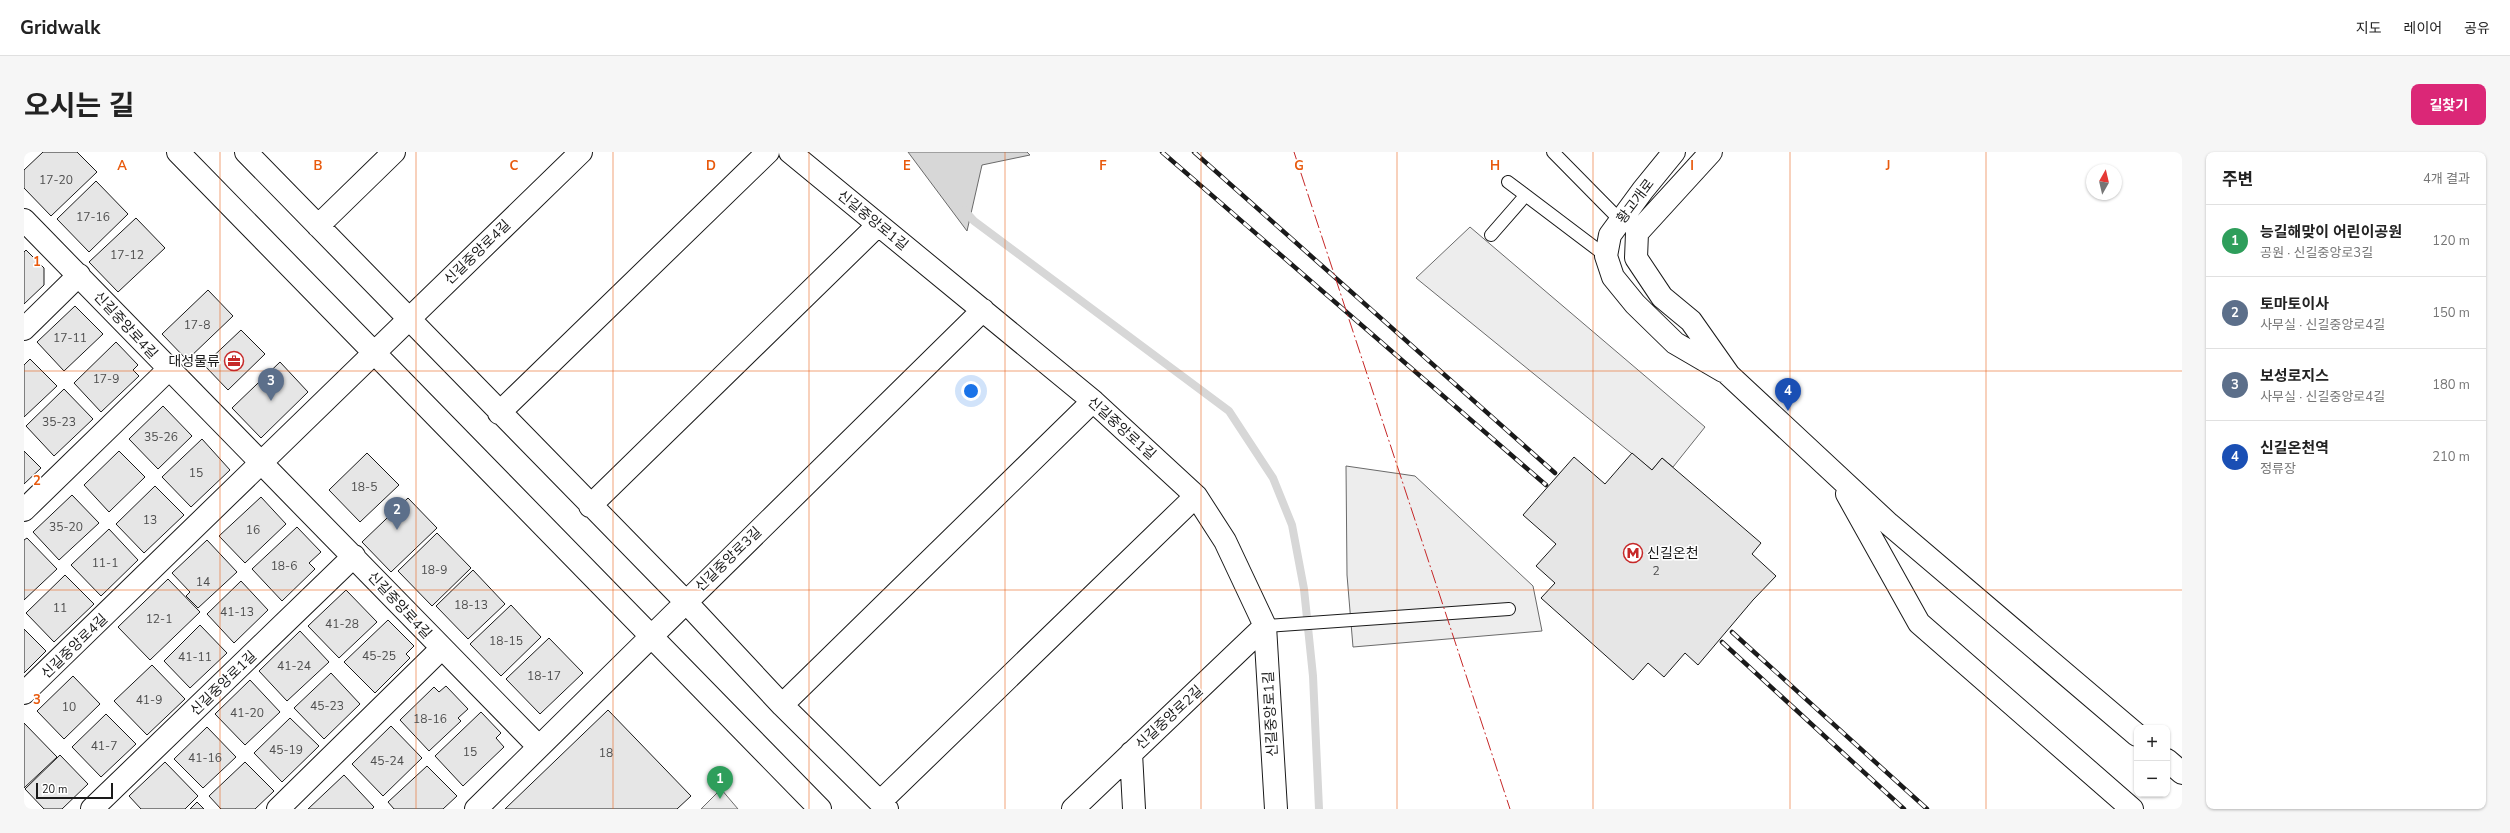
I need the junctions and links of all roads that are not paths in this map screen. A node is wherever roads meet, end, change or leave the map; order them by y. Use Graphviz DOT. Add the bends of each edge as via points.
graph roads {
  1 [pos="178,152"];
  2 [pos="246,152"];
  3 [pos="394,152"];
  4 [pos="581,152"];
  5 [pos="768,152"];
  6 [pos="790,152"];
  7 [pos="1553,152"];
  8 [pos="1674,152"];
  9 [pos="1711,152"];
  10 [pos="1508,182"];
  11 [pos="1526,196"];
  12 [pos="24,220"];
  13 [pos="1620,220"];
  14 [pos="878,225"];
  15 [pos="318,226"];
  16 [pos="1492,235"];
  17 [pos="1606,256"];
  18 [pos="79,275"];
  19 [pos="983,310"];
  20 [pos="409,318"];
  21 [pos="24,329"];
  22 [pos="375,353"];
  23 [pos="168,370"];
  24 [pos="1729,375"];
  25 [pos="1093,401"];
  26 [pos="499,413"];
  27 [pos="261,464"];
  28 [pos="1837,476"];
  29 [pos="1196,496"];
  30 [pos="590,506"];
  31 [pos="24,510"];
  32 [pos="354,556"];
  33 [pos="685,601"];
  34 [pos="1509,609"];
  35 [pos="1265,626"];
  36 [pos="650,635"];
  37 [pos="441,649"];
  38 [pos="24,694"];
  39 [pos="782,705"];
  40 [pos="2134,732"];
  41 [pos="538,746"];
  42 [pos="1131,753"];
  43 [pos="2168,761"];
  44 [pos="2182,773"];
  45 [pos="884,805"];
  46 [pos="92,809"];
  47 [pos="278,809"];
  48 [pos="476,809"];
  49 [pos="820,809"];
  50 [pos="1073,809"];
  51 [pos="1134,809"];
  52 [pos="1276,809"];
  53 [pos="2132,809"];
  1 -- 22 [label="street"];
  2 -- 15 [label="street"];
  3 -- 15 [label="street"];
  4 -- 20 [label="street, 신길중앙로4길"];
  5 -- 26 [label="street"];
  6 -- 14 [label="street, 신길중앙로1길"];
  7 -- 13 [label="lane"];
  8 -- 13 [label="street, 황고개로"];
  9 -- 24 [label="street, 황고개로" via="1637,233 1636,258 1662,297 1691,321"];
  10 -- 11 [label="lane"];
  11 -- 16 [label="lane"];
  11 -- 17 [label="lane"];
  12 -- 18 [label="street, 신길중앙로4길"];
  13 -- 17 [label="street, 황고개로" via="1610,235"];
  14 -- 19 [label="street, 신길중앙로1길"];
  14 -- 30 [label="street"];
  15 -- 20 [label="street"];
  17 -- 24 [label="street" via="1613,277 1635,304 1675,343"];
  18 -- 21 [label="street"];
  18 -- 23 [label="street, 신길중앙로4길"];
  19 -- 25 [label="street, 신길중앙로1길"];
  19 -- 33 [label="street, 신길중앙로3길"];
  20 -- 22 [label="street, 신길중앙로4길"];
  20 -- 26 [label="street"];
  22 -- 27 [label="street, 신길중앙로4길"];
  22 -- 36 [label="street"];
  23 -- 27 [label="street, 신길중앙로4길"];
  23 -- 31 [label="street"];
  24 -- 28 [label="street"];
  25 -- 29 [label="street, 신길중앙로1길"];
  25 -- 39 [label="street"];
  26 -- 30 [label="street"];
  27 -- 32 [label="street, 신길중앙로4길"];
  27 -- 38 [label="street, 신길중앙로4길"];
  28 -- 40 [label="street" via="1889,524"];
  28 -- 53 [label="street" via="1919,623"];
  29 -- 35 [label="street, 신길중앙로1길" via="1225,541"];
  29 -- 45 [label="street"];
  30 -- 33 [label="street"];
  32 -- 37 [label="street, 신길중앙로4길"];
  32 -- 46 [label="street, 신길중앙로1길"];
  33 -- 36 [label="street, 신길중앙로3길"];
  33 -- 39 [label="street"];
  34 -- 35 [label="lane"];
  35 -- 42 [label="street, 신길중앙로2길"];
  35 -- 52 [label="street, 신길중앙로1길"];
  36 -- 41 [label="street, 신길중앙로3길"];
  36 -- 49 [label="street"];
  37 -- 41 [label="street, 신길중앙로4길"];
  37 -- 47 [label="street"];
  39 -- 45 [label="street"];
  41 -- 48 [label="street, 신길중앙로3길"];
  42 -- 50 [label="street, 신길중앙로2길"];
  42 -- 51 [label="street"];
  43 -- 44 [label="street"];
}
